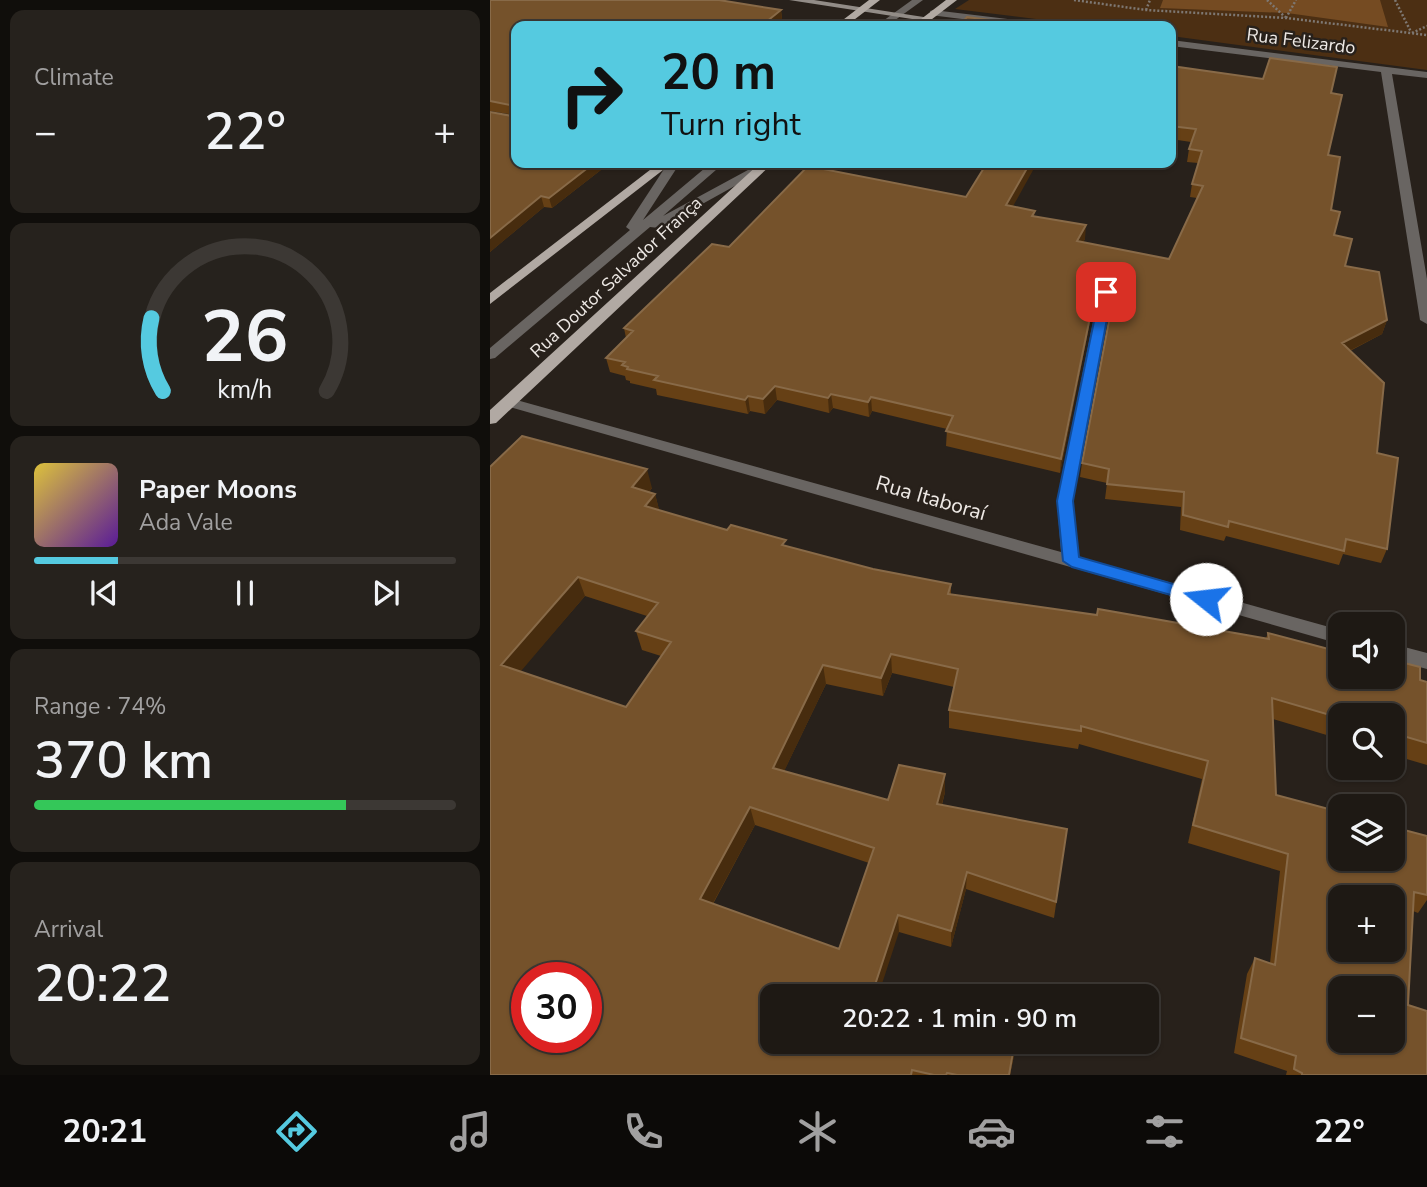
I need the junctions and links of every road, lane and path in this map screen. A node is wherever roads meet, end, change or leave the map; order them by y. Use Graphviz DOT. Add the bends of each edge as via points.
graph roads {
  1 [pos="793,0"];
  2 [pos="875,0"];
  3 [pos="918,0"];
  4 [pos="952,0"];
  5 [pos="1073,0"];
  6 [pos="1150,0"];
  7 [pos="1267,0"];
  8 [pos="1296,0"];
  9 [pos="1395,0"];
  10 [pos="1093,1"];
  11 [pos="861,9"];
  12 [pos="1146,10"];
  13 [pos="896,14"];
  14 [pos="929,15"];
  15 [pos="1286,18"];
  16 [pos="845,21"];
  17 [pos="887,21"];
  18 [pos="922,21"];
  19 [pos="990,21"];
  20 [pos="1427,26"];
  21 [pos="1411,33"];
  22 [pos="1427,35"];
  23 [pos="1176,44"];
  24 [pos="1386,70"];
  25 [pos="1427,75"];
  26 [pos="660,168"];
  27 [pos="671,168"];
  28 [pos="712,168"];
  29 [pos="760,168"];
  30 [pos="762,168"];
  31 [pos="621,244"];
  32 [pos="1106,292"];
  33 [pos="490,300"];
  34 [pos="1427,320"];
  35 [pos="490,355"];
  36 [pos="509,402"];
  37 [pos="490,419"];
  38 [pos="1072,561"];
  39 [pos="1328,634"];
  40 [pos="1405,655"];
  41 [pos="1427,661"];
  1 -- 11 [label="main road"];
  2 -- 11 [label="main road"];
  3 -- 13 [label="street"];
  4 -- 14 [label="main road"];
  5 -- 10 [label="path"];
  6 -- 12 [label="path"];
  7 -- 15 [label="path"];
  8 -- 15 [label="path"];
  9 -- 21 [label="path"];
  10 -- 12 [label="path"];
  11 -- 13 [label="main road"];
  11 -- 16 [label="main road"];
  12 -- 15 [label="path"];
  13 -- 14 [label="main road"];
  13 -- 17 [label="street"];
  14 -- 18 [label="main road"];
  14 -- 19 [label="street"];
  15 -- 21 [label="path"];
  20 -- 21 [label="path"];
  21 -- 22 [label="path"];
  23 -- 24 [label="street, Rua Felizardo"];
  24 -- 25 [label="street, Rua Felizardo"];
  24 -- 34 [label="street"];
  26 -- 33 [label="main road"];
  27 -- 31 [label="street"];
  28 -- 31 [label="street"];
  29 -- 31 [label="street"];
  30 -- 36 [label="main road, Rua Doutor Salvador França"];
  31 -- 35 [label="street"];
  32 -- 38 [label="street" via="1065,501"];
  36 -- 37 [label="main road, Rua Doutor Salvador França"];
  36 -- 38 [label="street, Rua Itaboraí"];
  38 -- 39 [label="street, Rua Itaboraí"];
  40 -- 41 [label="street"];
}
